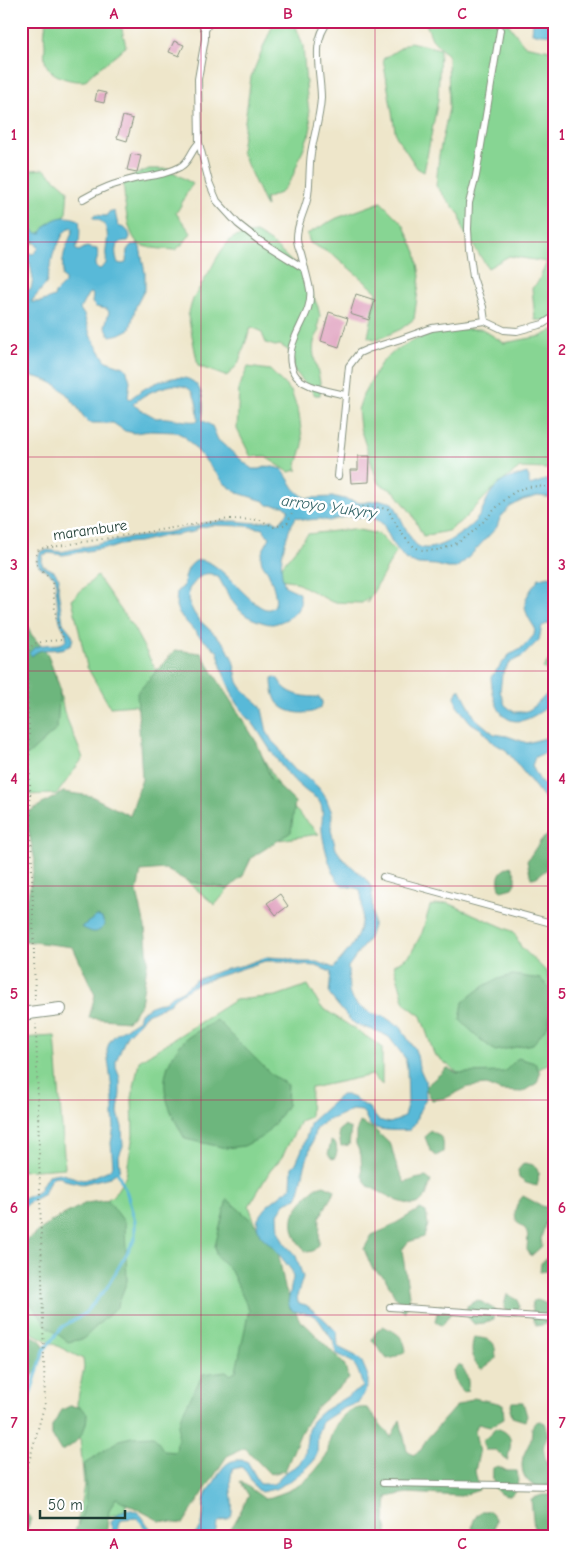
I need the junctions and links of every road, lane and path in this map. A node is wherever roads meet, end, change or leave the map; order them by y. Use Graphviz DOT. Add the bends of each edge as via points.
graph roads {
  1 [pos="200,21"];
  2 [pos="210,21"];
  3 [pos="329,21"];
  4 [pos="205,30"];
  5 [pos="500,30"];
  6 [pos="199,143"];
  7 [pos="83,199"];
  8 [pos="305,269"];
  9 [pos="555,316"];
  10 [pos="485,320"];
  11 [pos="345,395"];
  12 [pos="338,476"];
  13 [pos="555,489"];
  14 [pos="383,877"];
  15 [pos="555,924"];
  16 [pos="36,1004"];
  17 [pos="60,1009"];
  18 [pos="21,1014"];
  19 [pos="36,1024"];
  20 [pos="390,1307"];
  21 [pos="555,1318"];
  22 [pos="383,1483"];
  23 [pos="555,1486"];
  24 [pos="21,1491"];
  1 -- 4 [label="lane"];
  2 -- 4 [label="lane"];
  3 -- 8 [label="lane" via="318,43 321,98 311,154 308,196 296,239"];
  4 -- 6 [label="lane" via="198,79"];
  5 -- 10 [label="lane" via="469,203 469,248"];
  6 -- 7 [label="lane" via="180,167 102,188"];
  6 -- 8 [label="lane" via="209,182 226,212 257,239"];
  8 -- 11 [label="lane" via="309,304 291,346 294,373 308,385"];
  9 -- 10 [label="lane" via="543,324 517,331 504,330"];
  10 -- 11 [label="lane" via="432,328 368,349 349,366"];
  11 -- 12 [label="lane"];
  13 -- 16 [label="path, marambure" via="542,486 520,489 506,498 459,543 425,551 411,545 388,509 297,501 287,524 274,527 260,520 229,519 39,549 36,565 52,580 53,604 63,636 62,640 33,644 27,654"];
  14 -- 15 [label="lane"];
  17 -- 18 [label="street"];
  19 -- 24 [label="path" via="45,1402"];
  20 -- 21 [label="lane"];
  22 -- 23 [label="lane"];
}
